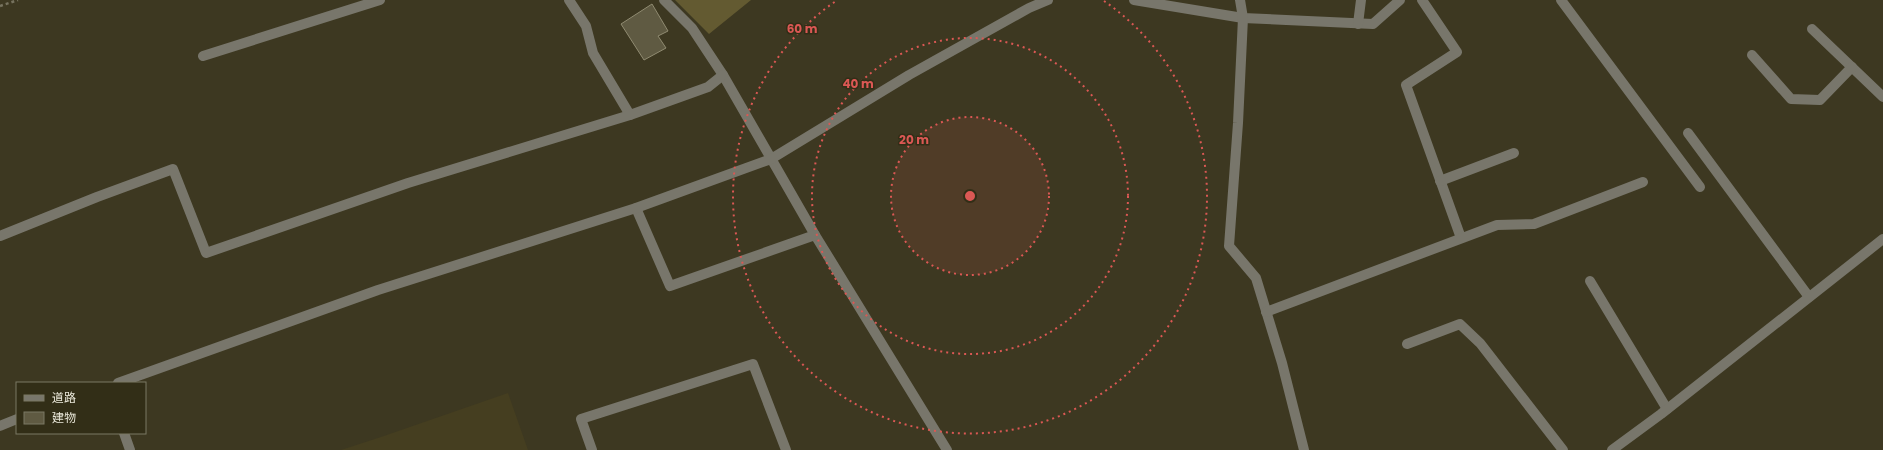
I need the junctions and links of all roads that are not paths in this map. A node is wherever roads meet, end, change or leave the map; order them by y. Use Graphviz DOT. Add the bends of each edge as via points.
graph roads {
  1 [pos="380,0"];
  2 [pos="569,0"];
  3 [pos="664,0"];
  4 [pos="1048,0"];
  5 [pos="1134,0"];
  6 [pos="1240,0"];
  7 [pos="1361,0"];
  8 [pos="1400,0"];
  9 [pos="1422,0"];
  10 [pos="1561,0"];
  11 [pos="1243,18"];
  12 [pos="1358,24"];
  13 [pos="1812,29"];
  14 [pos="1752,55"];
  15 [pos="203,56"];
  16 [pos="1852,67"];
  17 [pos="723,75"];
  18 [pos="1883,97"];
  19 [pos="630,115"];
  20 [pos="1688,133"];
  21 [pos="1514,153"];
  22 [pos="771,159"];
  23 [pos="1440,181"];
  24 [pos="1643,182"];
  25 [pos="1700,187"];
  26 [pos="636,208"];
  27 [pos="815,235"];
  28 [pos="0,236"];
  29 [pos="1461,238"];
  30 [pos="1883,239"];
  31 [pos="1590,282"];
  32 [pos="1809,297"];
  33 [pos="1266,312"];
  34 [pos="1407,344"];
  35 [pos="121,382"];
  36 [pos="1667,409"];
  37 [pos="16,420"];
  38 [pos="0,426"];
  39 [pos="124,434"];
  40 [pos="130,450"];
  41 [pos="592,450"];
  42 [pos="786,450"];
  43 [pos="947,450"];
  44 [pos="1304,450"];
  45 [pos="1563,450"];
  46 [pos="1612,450"];
  1 -- 15 [label="street"];
  2 -- 19 [label="street" via="586,26 593,54"];
  3 -- 17 [label="street" via="692,28"];
  4 -- 22 [label="street" via="909,75"];
  5 -- 11 [label="street"];
  6 -- 11 [label="street"];
  7 -- 12 [label="street"];
  8 -- 12 [label="street" via="1373,24"];
  9 -- 23 [label="street" via="1457,52 1406,85"];
  10 -- 25 [label="street"];
  11 -- 12 [label="street"];
  11 -- 33 [label="street" via="1229,246 1256,278"];
  13 -- 16 [label="street"];
  14 -- 16 [label="street" via="1791,99 1820,100"];
  16 -- 18 [label="street"];
  17 -- 19 [label="street" via="708,87"];
  17 -- 22 [label="street"];
  19 -- 28 [label="street" via="408,183 206,253 174,169"];
  20 -- 32 [label="street"];
  21 -- 23 [label="street"];
  22 -- 26 [label="street"];
  22 -- 27 [label="street"];
  23 -- 29 [label="street"];
  24 -- 29 [label="street" via="1534,224 1497,225"];
  26 -- 27 [label="street" via="670,286"];
  26 -- 35 [label="street" via="378,290"];
  27 -- 43 [label="street"];
  29 -- 33 [label="street"];
  30 -- 32 [label="street"];
  31 -- 36 [label="street"];
  32 -- 36 [label="street"];
  33 -- 44 [label="street"];
  34 -- 45 [label="street" via="1460,324 1480,343"];
  36 -- 46 [label="street"];
  37 -- 38 [label="street"];
  39 -- 40 [label="street"];
  41 -- 42 [label="street" via="581,419 753,364"];
}
